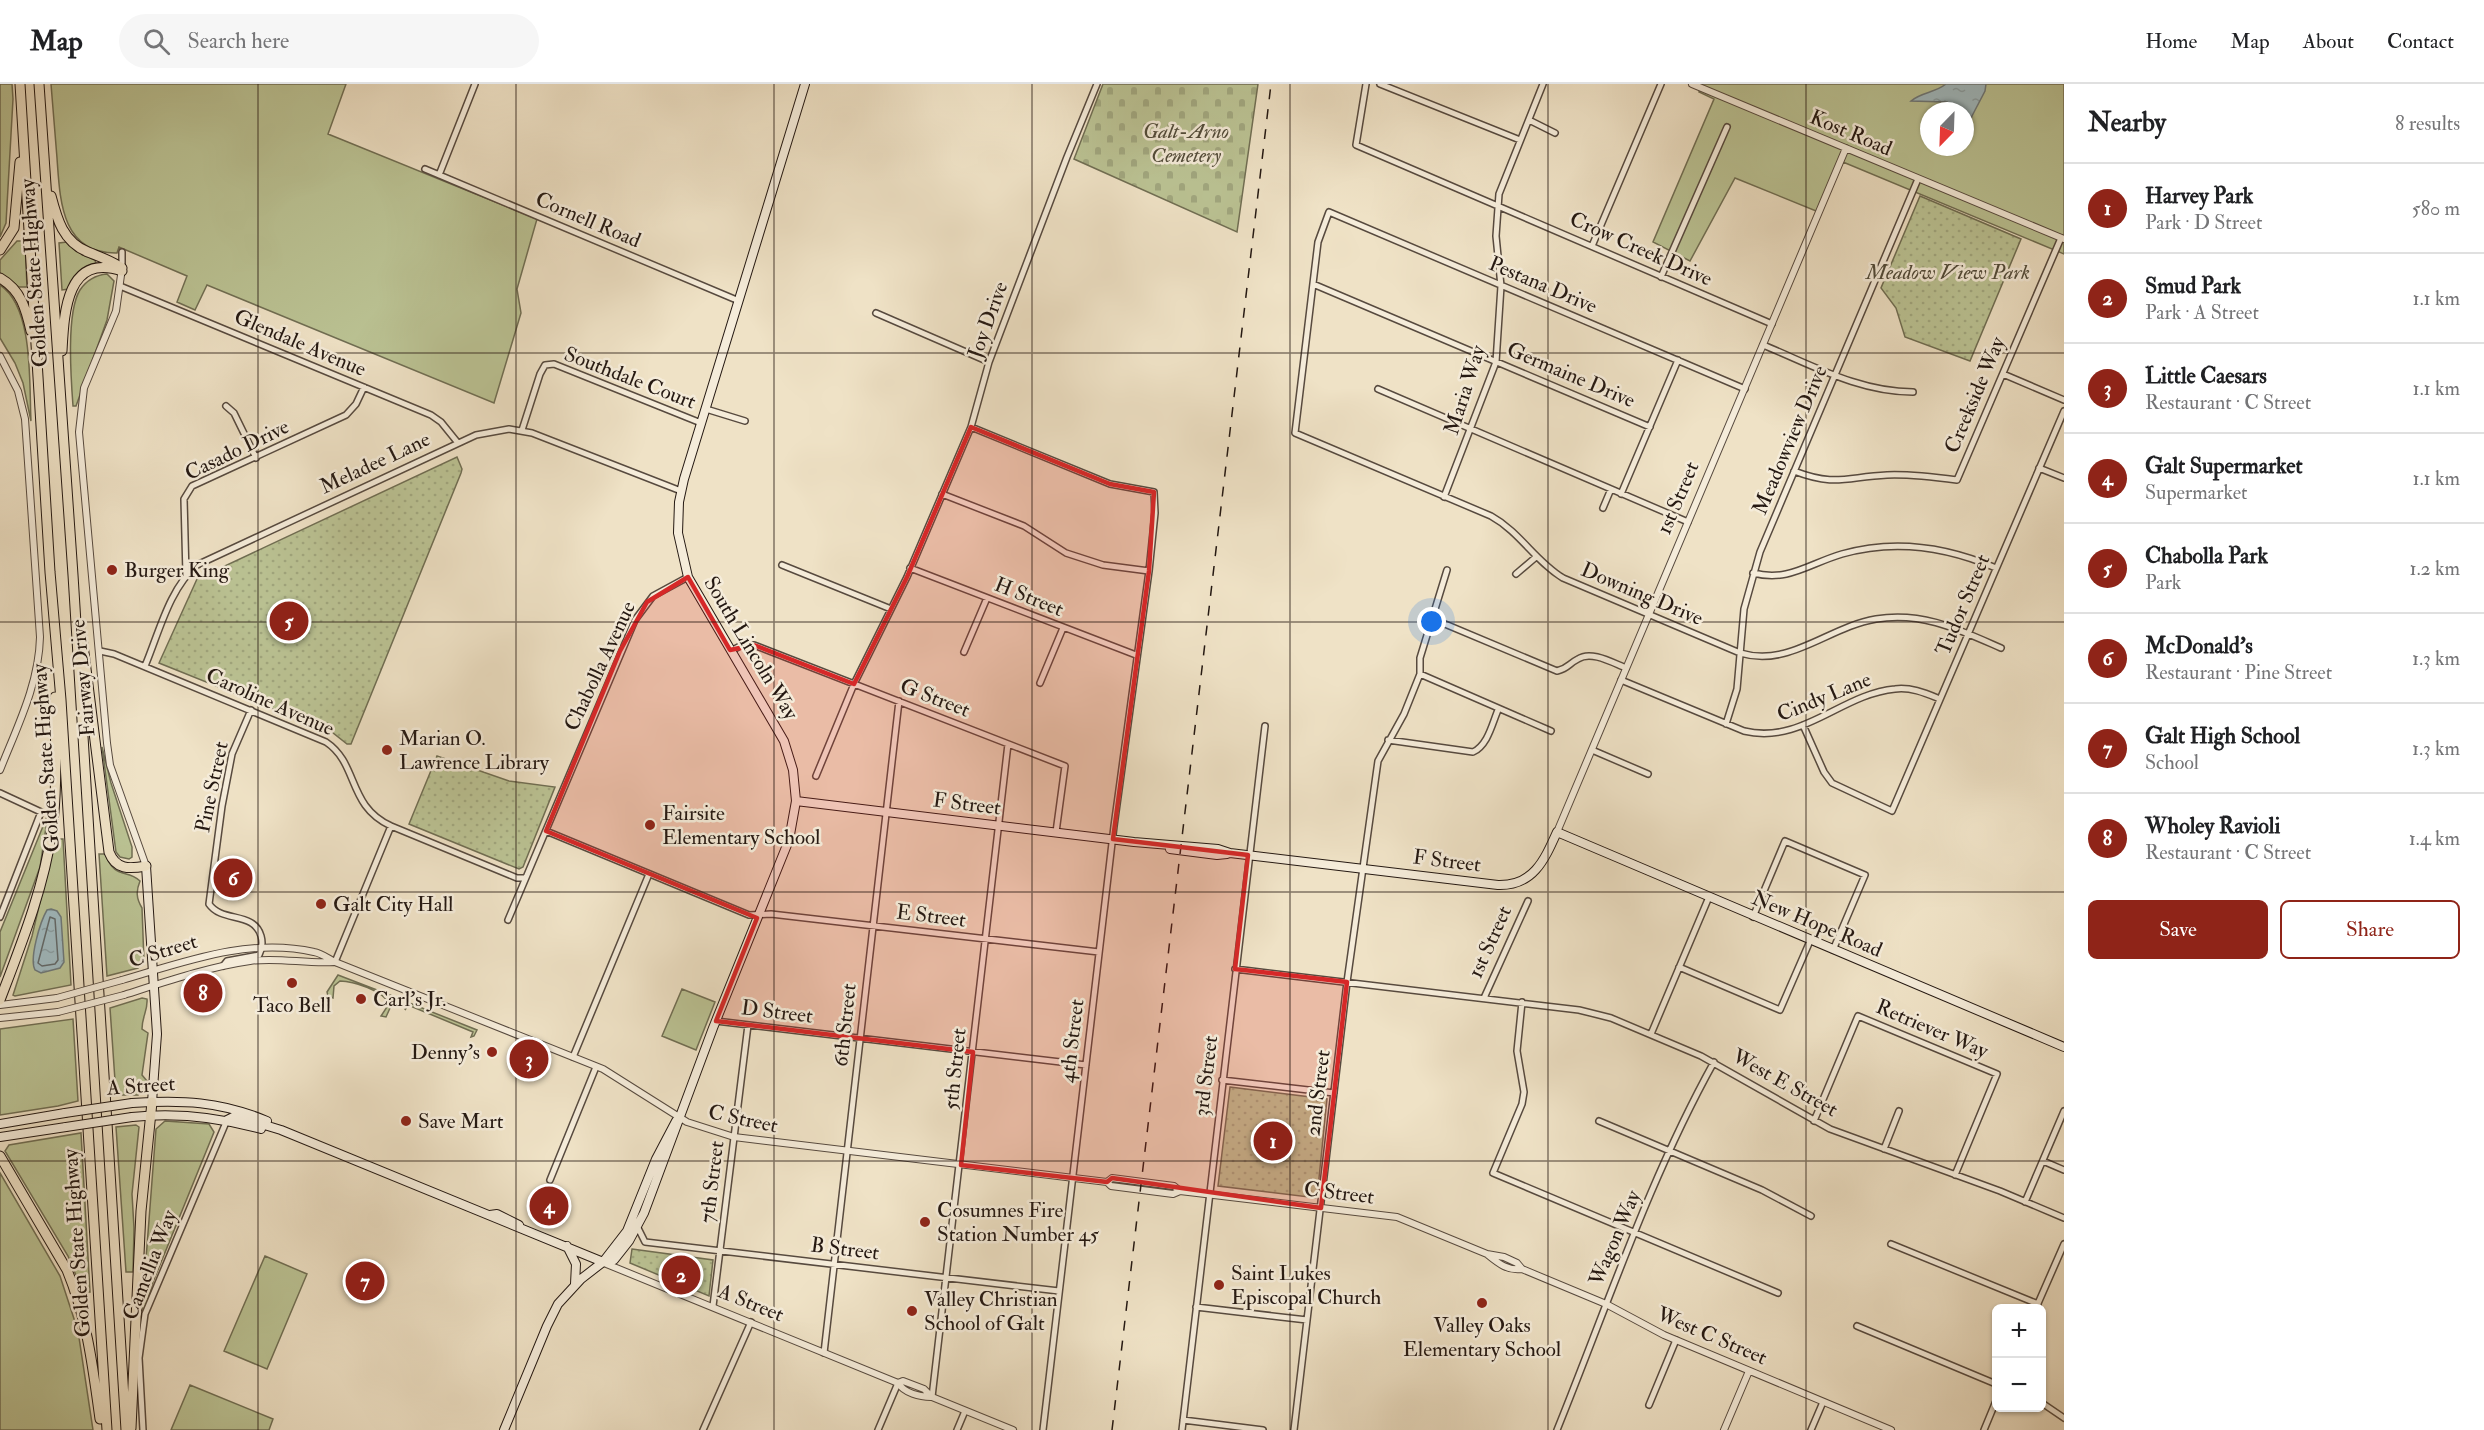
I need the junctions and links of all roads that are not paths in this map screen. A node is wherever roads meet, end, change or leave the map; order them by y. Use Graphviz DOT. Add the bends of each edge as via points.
graph roads {
  1 [pos="20,84"];
  2 [pos="39,84"];
  3 [pos="476,84"];
  4 [pos="805,84"];
  5 [pos="1097,84"];
  6 [pos="1366,84"];
  7 [pos="1380,84"];
  8 [pos="1543,84"];
  9 [pos="1661,84"];
  10 [pos="1692,84"];
  11 [pos="1528,120"];
  12 [pos="22,126"];
  13 [pos="1727,127"];
  14 [pos="1555,133"];
  15 [pos="1520,140"];
  16 [pos="1846,148"];
  17 [pos="425,169"];
  18 [pos="439,175"];
  19 [pos="46,176"];
  20 [pos="1918,178"];
  21 [pos="1497,204"];
  22 [pos="2062,239"];
  23 [pos="1592,246"];
  24 [pos="0,250"];
  25 [pos="122,252"];
  26 [pos="122,270"];
  27 [pos="1661,277"];
  28 [pos="0,278"];
  29 [pos="1313,284"];
  30 [pos="120,286"];
  31 [pos="1501,286"];
  32 [pos="739,301"];
  33 [pos="876,313"];
  34 [pos="1772,324"];
  35 [pos="1763,345"];
  36 [pos="37,352"];
  37 [pos="0,356"];
  38 [pos="1678,360"];
  39 [pos="989,362"];
  40 [pos="1496,362"];
  41 [pos="2003,374"];
  42 [pos="1835,375"];
  43 [pos="364,387"];
  44 [pos="1744,388"];
  45 [pos="1378,389"];
  46 [pos="59,390"];
  47 [pos="1913,392"];
  48 [pos="2064,400"];
  49 [pos="225,406"];
  50 [pos="706,409"];
  51 [pos="2064,411"];
  52 [pos="745,421"];
  53 [pos="701,423"];
  54 [pos="971,427"];
  55 [pos="1650,427"];
  56 [pos="1471,429"];
  57 [pos="522,430"];
  58 [pos="458,443"];
  59 [pos="256,458"];
  60 [pos="2039,468"];
  61 [pos="1794,471"];
  62 [pos="2064,478"];
  63 [pos="1611,489"];
  64 [pos="681,491"];
  65 [pos="942,494"];
  66 [pos="1621,494"];
  67 [pos="1444,497"];
  68 [pos="1603,508"];
  69 [pos="1688,522"];
  70 [pos="1536,557"];
  71 [pos="782,565"];
  72 [pos="910,568"];
  73 [pos="1996,568"];
  74 [pos="1447,570"];
  75 [pos="1149,571"];
  76 [pos="1753,573"];
  77 [pos="1516,574"];
  78 [pos="73,575"];
  79 [pos="186,575"];
  80 [pos="688,578"];
  81 [pos="987,598"];
  82 [pos="891,609"];
  83 [pos="1649,614"];
  84 [pos="1433,619"];
  85 [pos="1063,628"];
  86 [pos="1968,634"];
  87 [pos="56,647"];
  88 [pos="2001,648"];
  89 [pos="100,651"];
  90 [pos="731,651"];
  91 [pos="964,652"];
  92 [pos="1740,653"];
  93 [pos="1136,655"];
  94 [pos="145,666"];
  95 [pos="1626,668"];
  96 [pos="1420,674"];
  97 [pos="1621,680"];
  98 [pos="1040,683"];
  99 [pos="854,684"];
  100 [pos="1940,699"];
  101 [pos="899,701"];
  102 [pos="251,710"];
  103 [pos="1498,710"];
  104 [pos="1726,724"];
  105 [pos="1803,725"];
  106 [pos="1265,726"];
  107 [pos="1551,731"];
  108 [pos="1388,741"];
  109 [pos="1008,744"];
  110 [pos="1592,750"];
  111 [pos="0,770"];
  112 [pos="1648,774"];
  113 [pos="816,776"];
  114 [pos="0,793"];
  115 [pos="796,801"];
  116 [pos="886,812"];
  117 [pos="392,826"];
  118 [pos="1000,826"];
  119 [pos="546,831"];
  120 [pos="1056,832"];
  121 [pos="1557,832"];
  122 [pos="1112,839"];
  123 [pos="1248,855"];
  124 [pos="1544,862"];
  125 [pos="146,866"];
  126 [pos="1363,869"];
  127 [pos="649,874"];
  128 [pos="524,878"];
  129 [pos="1709,897"];
  130 [pos="1528,901"];
  131 [pos="759,914"];
  132 [pos="0,917"];
  133 [pos="1754,917"];
  134 [pos="508,920"];
  135 [pos="873,926"];
  136 [pos="986,939"];
  137 [pos="1810,940"];
  138 [pos="262,948"];
  139 [pos="1833,950"];
  140 [pos="1099,952"];
  141 [pos="335,962"];
  142 [pos="223,967"];
  143 [pos="1679,967"];
  144 [pos="1235,969"];
  145 [pos="153,971"];
  146 [pos="1347,982"];
  147 [pos="154,986"];
  148 [pos="1484,998"];
  149 [pos="0,1002"];
  150 [pos="1522,1002"];
  151 [pos="0,1018"];
  152 [pos="716,1021"];
  153 [pos="748,1025"];
  154 [pos="1651,1034"];
  155 [pos="860,1038"];
  156 [pos="2064,1047"];
  157 [pos="973,1052"];
  158 [pos="573,1057"];
  159 [pos="1714,1062"];
  160 [pos="1086,1065"];
  161 [pos="596,1067"];
  162 [pos="1222,1080"];
  163 [pos="1334,1093"];
  164 [pos="152,1102"];
  165 [pos="1899,1111"];
  166 [pos="2064,1111"];
  167 [pos="150,1115"];
  168 [pos="679,1117"];
  169 [pos="227,1120"];
  170 [pos="1599,1121"];
  171 [pos="1814,1121"];
  172 [pos="0,1124"];
  173 [pos="281,1130"];
  174 [pos="0,1137"];
  175 [pos="734,1137"];
  176 [pos="1884,1149"];
  177 [pos="1670,1151"];
  178 [pos="849,1152"];
  179 [pos="0,1156"];
  180 [pos="2043,1161"];
  181 [pos="961,1165"];
  182 [pos="2064,1170"];
  183 [pos="1955,1175"];
  184 [pos="1072,1178"];
  185 [pos="550,1180"];
  186 [pos="1209,1194"];
  187 [pos="2025,1202"];
  188 [pos="1321,1208"];
  189 [pos="1811,1215"];
  190 [pos="2064,1218"];
  191 [pos="637,1226"];
  192 [pos="1635,1233"];
  193 [pos="1891,1244"];
  194 [pos="2064,1244"];
  195 [pos="567,1246"];
  196 [pos="720,1251"];
  197 [pos="603,1263"];
  198 [pos="834,1264"];
  199 [pos="1522,1269"];
  200 [pos="947,1278"];
  201 [pos="574,1285"];
  202 [pos="1059,1291"];
  203 [pos="1778,1293"];
  204 [pos="1606,1304"];
  205 [pos="2032,1304"];
  206 [pos="2038,1304"];
  207 [pos="713,1306"];
  208 [pos="1196,1307"];
  209 [pos="1307,1320"];
  210 [pos="751,1322"];
  211 [pos="1857,1326"];
  212 [pos="1676,1340"];
  213 [pos="824,1353"];
  214 [pos="1749,1371"];
  215 [pos="1992,1382"];
  216 [pos="898,1383"];
  217 [pos="932,1397"];
  218 [pos="1823,1402"];
  219 [pos="1649,1405"];
  220 [pos="2046,1407"];
  221 [pos="965,1411"];
  222 [pos="1992,1411"];
  223 [pos="2064,1418"];
  224 [pos="1183,1420"];
  225 [pos="102,1430"];
  226 [pos="107,1430"];
  227 [pos="126,1430"];
  228 [pos="131,1430"];
  229 [pos="143,1430"];
  230 [pos="504,1430"];
  231 [pos="703,1430"];
  232 [pos="878,1430"];
  233 [pos="957,1430"];
  234 [pos="1013,1430"];
  235 [pos="1043,1430"];
  236 [pos="1182,1430"];
  237 [pos="1263,1430"];
  238 [pos="1294,1430"];
  239 [pos="1557,1430"];
  240 [pos="1725,1430"];
  241 [pos="1811,1430"];
  242 [pos="1891,1430"];
  243 [pos="1984,1430"];
  1 -- 12 [label="highway, Golden State Highway"];
  2 -- 19 [label="highway, Golden State Highway"];
  3 -- 18 [label="street"];
  4 -- 32 [label="main road, South Lincoln Way"];
  5 -- 39 [label="street, Joy Drive"];
  6 -- 21 [label="street, Crow Creek Drive" via="1356,145"];
  7 -- 15 [label="street"];
  8 -- 11 [label="street, Maria Way"];
  9 -- 23 [label="street"];
  10 -- 16 [label="street, Kost Road"];
  11 -- 14 [label="street"];
  11 -- 15 [label="street, Maria Way"];
  12 -- 24 [label="highway" via="16,218 10,237"];
  12 -- 36 [label="highway, Golden State Highway"];
  13 -- 27 [label="street"];
  15 -- 21 [label="street, Maria Way"];
  16 -- 20 [label="street, Kost Road"];
  16 -- 34 [label="street, 1st Street"];
  17 -- 18 [label="street, Cornell Road"];
  18 -- 32 [label="street, Cornell Road"];
  19 -- 26 [label="highway" via="57,220 68,239"];
  19 -- 46 [label="highway, Golden State Highway"];
  20 -- 22 [label="street, Kost Road"];
  20 -- 42 [label="street, Meadowview Drive"];
  21 -- 23 [label="street, Crow Creek Drive"];
  21 -- 31 [label="street, Maria Way"];
  22 -- 41 [label="street, Creekside Way"];
  23 -- 27 [label="street, Crow Creek Drive"];
  25 -- 26 [label="street, Fairway Drive"];
  26 -- 30 [label="street, Fairway Drive"];
  26 -- 46 [label="highway" via="108,266 93,269 70,292"];
  27 -- 34 [label="street, Crow Creek Drive"];
  28 -- 36 [label="highway" via="23,301"];
  29 -- 31 [label="street, Pestana Drive" via="1318,242 1329,212"];
  29 -- 40 [label="street, Germaine Drive"];
  29 -- 67 [label="street, Downing Drive" via="1295,433"];
  30 -- 43 [label="street, Glendale Avenue"];
  30 -- 89 [label="street, Fairway Drive" via="112,322 84,388 79,417"];
  31 -- 38 [label="street, Pestana Drive"];
  31 -- 40 [label="street, Maria Way"];
  32 -- 50 [label="main road, South Lincoln Way"];
  33 -- 39 [label="street"];
  34 -- 35 [label="street, 1st Street"];
  35 -- 42 [label="street"];
  35 -- 44 [label="street, 1st Street"];
  36 -- 87 [label="highway, Golden State Highway"];
  37 -- 111 [label="street" via="18,391 25,419 40,650 33,687"];
  38 -- 44 [label="street, Pestana Drive"];
  38 -- 55 [label="street"];
  39 -- 54 [label="street, Joy Drive"];
  40 -- 55 [label="street, Germaine Drive"];
  40 -- 56 [label="street, Maria Way"];
  41 -- 48 [label="street"];
  41 -- 61 [label="street, Creekside Way" via="1957,480 1902,475 1824,481"];
  42 -- 47 [label="street" via="1872,388"];
  42 -- 61 [label="street, Meadowview Drive"];
  43 -- 58 [label="street, Glendale Avenue" via="435,417"];
  43 -- 59 [label="street, Casado Drive" via="346,415"];
  44 -- 69 [label="street, 1st Street"];
  45 -- 56 [label="street"];
  46 -- 78 [label="highway, Golden State Highway"];
  49 -- 59 [label="street" via="234,413"];
  50 -- 52 [label="street"];
  50 -- 53 [label="main road, South Lincoln Way"];
  51 -- 60 [label="street, Tudor Street"];
  53 -- 57 [label="street, Southdale Court" via="554,364 545,365 540,374"];
  53 -- 64 [label="main road, South Lincoln Way"];
  54 -- 65 [label="street, Joy Drive"];
  54 -- 75 [label="street, 4th Street" via="1110,484 1154,492"];
  55 -- 66 [label="street"];
  56 -- 63 [label="street"];
  56 -- 67 [label="street, Maria Way"];
  57 -- 58 [label="street, Meladee Lane" via="487,432"];
  57 -- 64 [label="street, Meladee Lane"];
  58 -- 79 [label="street, Meladee Lane" via="205,560"];
  59 -- 79 [label="street, Casado Drive" via="187,490"];
  60 -- 62 [label="street"];
  60 -- 73 [label="street, Tudor Street"];
  61 -- 76 [label="street, Meadowview Drive"];
  63 -- 66 [label="street"];
  63 -- 68 [label="street"];
  64 -- 80 [label="main road, South Lincoln Way" via="678,533"];
  65 -- 72 [label="street, Joy Drive"];
  65 -- 75 [label="street" via="1024,526 1066,553 1103,565"];
  66 -- 69 [label="street"];
  67 -- 70 [label="street, Downing Drive" via="1501,522"];
  69 -- 83 [label="street, 1st Street"];
  70 -- 77 [label="street"];
  70 -- 83 [label="street, Downing Drive" via="1563,578"];
  71 -- 82 [label="street"];
  72 -- 81 [label="street, H Street"];
  72 -- 82 [label="street, Joy Drive"];
  73 -- 76 [label="street" via="1946,551 1894,546 1842,554 1784,576"];
  73 -- 86 [label="street, Tudor Street"];
  74 -- 84 [label="street, 2nd Street"];
  75 -- 93 [label="street, 4th Street"];
  76 -- 92 [label="street, Meadowview Drive" via="1744,609"];
  78 -- 125 [label="highway" via="109,852 116,864 123,867"];
  78 -- 227 [label="highway, Golden State Highway"];
  79 -- 94 [label="street, Meladee Lane" via="174,594"];
  80 -- 90 [label="main road, South Lincoln Way"];
  80 -- 119 [label="street, Chabolla Avenue" via="653,596 635,620"];
  81 -- 85 [label="street, H Street"];
  81 -- 91 [label="street"];
  82 -- 99 [label="street, Joy Drive"];
  83 -- 92 [label="street, Downing Drive"];
  83 -- 95 [label="street, 1st Street"];
  84 -- 95 [label="street" via="1557,671 1591,656"];
  84 -- 96 [label="street, 2nd Street" via="1420,658"];
  85 -- 93 [label="street, H Street"];
  85 -- 98 [label="street"];
  86 -- 88 [label="street, Downing Drive"];
  86 -- 92 [label="street, Downing Drive" via="1935,621 1891,617 1848,627 1780,656"];
  86 -- 100 [label="street, Tudor Street"];
  87 -- 149 [label="highway" via="52,828 39,888"];
  87 -- 226 [label="highway, Golden State Highway"];
  89 -- 94 [label="street, Caroline Avenue"];
  89 -- 125 [label="street, Fairway Drive" via="110,765"];
  90 -- 99 [label="street, G Street" via="741,645 754,645"];
  90 -- 115 [label="main road, South Lincoln Way" via="784,741 794,770"];
  92 -- 104 [label="street, Meadowview Drive" via="1737,689"];
  93 -- 122 [label="street, 4th Street"];
  94 -- 102 [label="street, Caroline Avenue"];
  95 -- 97 [label="street, 1st Street"];
  96 -- 103 [label="street"];
  96 -- 108 [label="street, 2nd Street"];
  97 -- 104 [label="street, Cindy Lane"];
  97 -- 110 [label="street, 1st Street"];
  99 -- 101 [label="street, G Street"];
  99 -- 113 [label="street, Joy Drive"];
  100 -- 105 [label="street, Cindy Lane" via="1914,690 1883,691"];
  100 -- 105 [label="street, Tudor Street" via="1892,811 1832,783"];
  101 -- 109 [label="street, G Street"];
  101 -- 116 [label="street, 6th Street"];
  102 -- 117 [label="street, Caroline Avenue" via="332,746 342,758 367,810"];
  102 -- 138 [label="street, Pine Street" via="232,754 209,904 216,911 253,924 260,934"];
  103 -- 107 [label="street"];
  103 -- 108 [label="street" via="1484,743 1473,752"];
  104 -- 105 [label="street, Cindy Lane" via="1765,735"];
  106 -- 123 [label="street, 3rd Street"];
  108 -- 126 [label="street, 2nd Street" via="1378,761"];
  109 -- 118 [label="street, 5th Street"];
  109 -- 120 [label="street, G Street" via="1065,766"];
  110 -- 112 [label="street"];
  110 -- 121 [label="street, 1st Street"];
  114 -- 132 [label="street" via="41,812"];
  115 -- 116 [label="main road, F Street"];
  115 -- 131 [label="main road, South Lincoln Way" via="789,840"];
  116 -- 118 [label="main road, F Street"];
  116 -- 135 [label="street, 6th Street"];
  117 -- 128 [label="street, Caroline Avenue"];
  117 -- 141 [label="street"];
  118 -- 120 [label="main road, F Street"];
  118 -- 136 [label="street, 5th Street"];
  119 -- 127 [label="street"];
  119 -- 128 [label="street, Chabolla Avenue"];
  120 -- 122 [label="main road, F Street"];
  121 -- 124 [label="main road, 1st Street"];
  121 -- 129 [label="main road, New Hope Road"];
  122 -- 123 [label="main road, F Street" via="1216,855"];
  122 -- 140 [label="street, 4th Street"];
  123 -- 126 [label="main road, F Street"];
  123 -- 144 [label="street, 3rd Street"];
  124 -- 126 [label="main road, F Street" via="1525,880 1506,885"];
  125 -- 145 [label="main road, Fairway Drive"];
  126 -- 146 [label="street, 2nd Street"];
  127 -- 131 [label="street" via="749,915"];
  127 -- 158 [label="street"];
  128 -- 134 [label="street, Chabolla Avenue"];
  129 -- 133 [label="main road, New Hope Road"];
  129 -- 143 [label="street"];
  130 -- 148 [label="street, 1st Street"];
  131 -- 135 [label="street, E Street"];
  131 -- 152 [label="main road, South Lincoln Way"];
  133 -- 137 [label="main road, New Hope Road"];
  133 -- 139 [label="street" via="1785,841 1865,875"];
  135 -- 136 [label="street, E Street"];
  135 -- 155 [label="street, 6th Street"];
  136 -- 140 [label="street, E Street"];
  136 -- 157 [label="street, 5th Street"];
  137 -- 139 [label="main road, New Hope Road"];
  137 -- 143 [label="street" via="1780,1010"];
  138 -- 141 [label="street, C Street" via="316,952"];
  138 -- 142 [label="street" via="259,955 227,962"];
  138 -- 145 [label="street, C Street" via="213,953"];
  139 -- 156 [label="main road, New Hope Road"];
  140 -- 160 [label="street, 4th Street"];
  141 -- 142 [label="street, C Street" via="251,961"];
  141 -- 158 [label="street, C Street"];
  142 -- 147 [label="street, C Street"];
  143 -- 154 [label="street"];
  144 -- 146 [label="street"];
  144 -- 162 [label="street, 3rd Street"];
  145 -- 147 [label="main road, Fairway Drive"];
  145 -- 149 [label="street, C Street, bridge" via="57,998"];
  146 -- 148 [label="street"];
  146 -- 163 [label="street, 2nd Street"];
  147 -- 151 [label="street, C Street, bridge" via="58,1012"];
  147 -- 164 [label="main road, Fairway Drive" via="157,1034"];
  148 -- 150 [label="street, West E Street"];
  150 -- 154 [label="street, West E Street" via="1595,1013"];
  150 -- 192 [label="street" via="1517,1051 1524,1092 1522,1104 1493,1173"];
  152 -- 153 [label="street, D Street"];
  152 -- 168 [label="main road, South Lincoln Way"];
  153 -- 155 [label="street, D Street"];
  153 -- 175 [label="street, 7th Street"];
  154 -- 159 [label="street, West E Street"];
  155 -- 157 [label="street, D Street"];
  155 -- 178 [label="street, 6th Street"];
  157 -- 160 [label="street, D Street"];
  157 -- 181 [label="street, 5th Street"];
  158 -- 161 [label="street, C Street"];
  159 -- 171 [label="street, West E Street"];
  159 -- 177 [label="street, Wagon Way"];
  160 -- 184 [label="street, 4th Street"];
  161 -- 168 [label="street, C Street"];
  161 -- 185 [label="street"];
  162 -- 163 [label="street"];
  162 -- 186 [label="street, 3rd Street"];
  163 -- 188 [label="street, 2nd Street"];
  164 -- 167 [label="highway"];
  164 -- 172 [label="main road, A Street, bridge"];
  164 -- 173 [label="main road, A Street" via="192,1101 229,1107 266,1120"];
  165 -- 176 [label="street"];
  166 -- 180 [label="street"];
  167 -- 169 [label="main road, A Street"];
  167 -- 174 [label="main road, A Street, bridge"];
  167 -- 228 [label="highway" via="141,1211"];
  168 -- 175 [label="street, C Street"];
  168 -- 191 [label="main road, South Lincoln Way"];
  168 -- 197 [label="main road, South Lincoln Way" via="656,1159 627,1231"];
  169 -- 173 [label="main road, A Street" via="262,1130"];
  169 -- 229 [label="street, Camellia Way" via="145,1314 139,1358"];
  170 -- 177 [label="street"];
  171 -- 176 [label="street, West E Street"];
  171 -- 183 [label="street, Retriever Way" via="1858,1016 1997,1074"];
  173 -- 195 [label="main road, A Street"];
  175 -- 178 [label="street, C Street"];
  175 -- 196 [label="street, 7th Street"];
  176 -- 183 [label="street, West E Street"];
  177 -- 189 [label="street"];
  177 -- 192 [label="street, Wagon Way"];
  178 -- 181 [label="street, C Street"];
  178 -- 198 [label="street, 6th Street"];
  179 -- 225 [label="highway" via="75,1289 88,1336"];
  180 -- 182 [label="street"];
  180 -- 187 [label="street"];
  181 -- 184 [label="street, C Street"];
  181 -- 200 [label="street, 5th Street"];
  183 -- 187 [label="street, West E Street"];
  184 -- 186 [label="street, C Street" via="1173,1194"];
  184 -- 202 [label="street, 4th Street"];
  186 -- 188 [label="street, C Street"];
  186 -- 208 [label="street, 3rd Street"];
  187 -- 190 [label="street, West E Street"];
  188 -- 199 [label="street, C Street" via="1408,1220 1487,1254 1501,1265"];
  188 -- 209 [label="street, 2nd Street"];
  191 -- 196 [label="street, B Street" via="645,1242"];
  191 -- 197 [label="main road, South Lincoln Way" via="614,1260"];
  192 -- 203 [label="street"];
  192 -- 204 [label="street, Wagon Way"];
  193 -- 205 [label="street"];
  194 -- 206 [label="street"];
  195 -- 197 [label="main road, A Street"];
  195 -- 201 [label="main road" via="576,1263"];
  196 -- 198 [label="street, B Street"];
  196 -- 207 [label="street, 7th Street"];
  197 -- 201 [label="main road"];
  197 -- 207 [label="street, A Street"];
  198 -- 200 [label="street, B Street"];
  198 -- 213 [label="street, 6th Street"];
  199 -- 204 [label="street, West C Street"];
  200 -- 202 [label="street, B Street"];
  200 -- 217 [label="street, 5th Street"];
  201 -- 230 [label="main road" via="550,1320"];
  202 -- 235 [label="street, 4th Street"];
  204 -- 212 [label="street, West C Street"];
  204 -- 239 [label="street, Wagon Way"];
  207 -- 210 [label="street, A Street"];
  208 -- 209 [label="street"];
  208 -- 224 [label="street, 3rd Street"];
  209 -- 238 [label="street, 2nd Street"];
  210 -- 213 [label="street, A Street"];
  210 -- 231 [label="street"];
  211 -- 215 [label="street"];
  212 -- 214 [label="street, West C Street"];
  212 -- 219 [label="street"];
  213 -- 216 [label="street, A Street"];
  214 -- 218 [label="street, West C Street"];
  214 -- 240 [label="street"];
  216 -- 217 [label="street, A Street" via="923,1397"];
  216 -- 232 [label="street"];
  217 -- 221 [label="street, A Street"];
  218 -- 241 [label="street"];
  218 -- 242 [label="street, West C Street"];
  220 -- 223 [label="street"];
  221 -- 233 [label="street"];
  221 -- 234 [label="street, A Street"];
  222 -- 243 [label="street"];
  224 -- 236 [label="street, 3rd Street"];
  224 -- 237 [label="street"];
}
